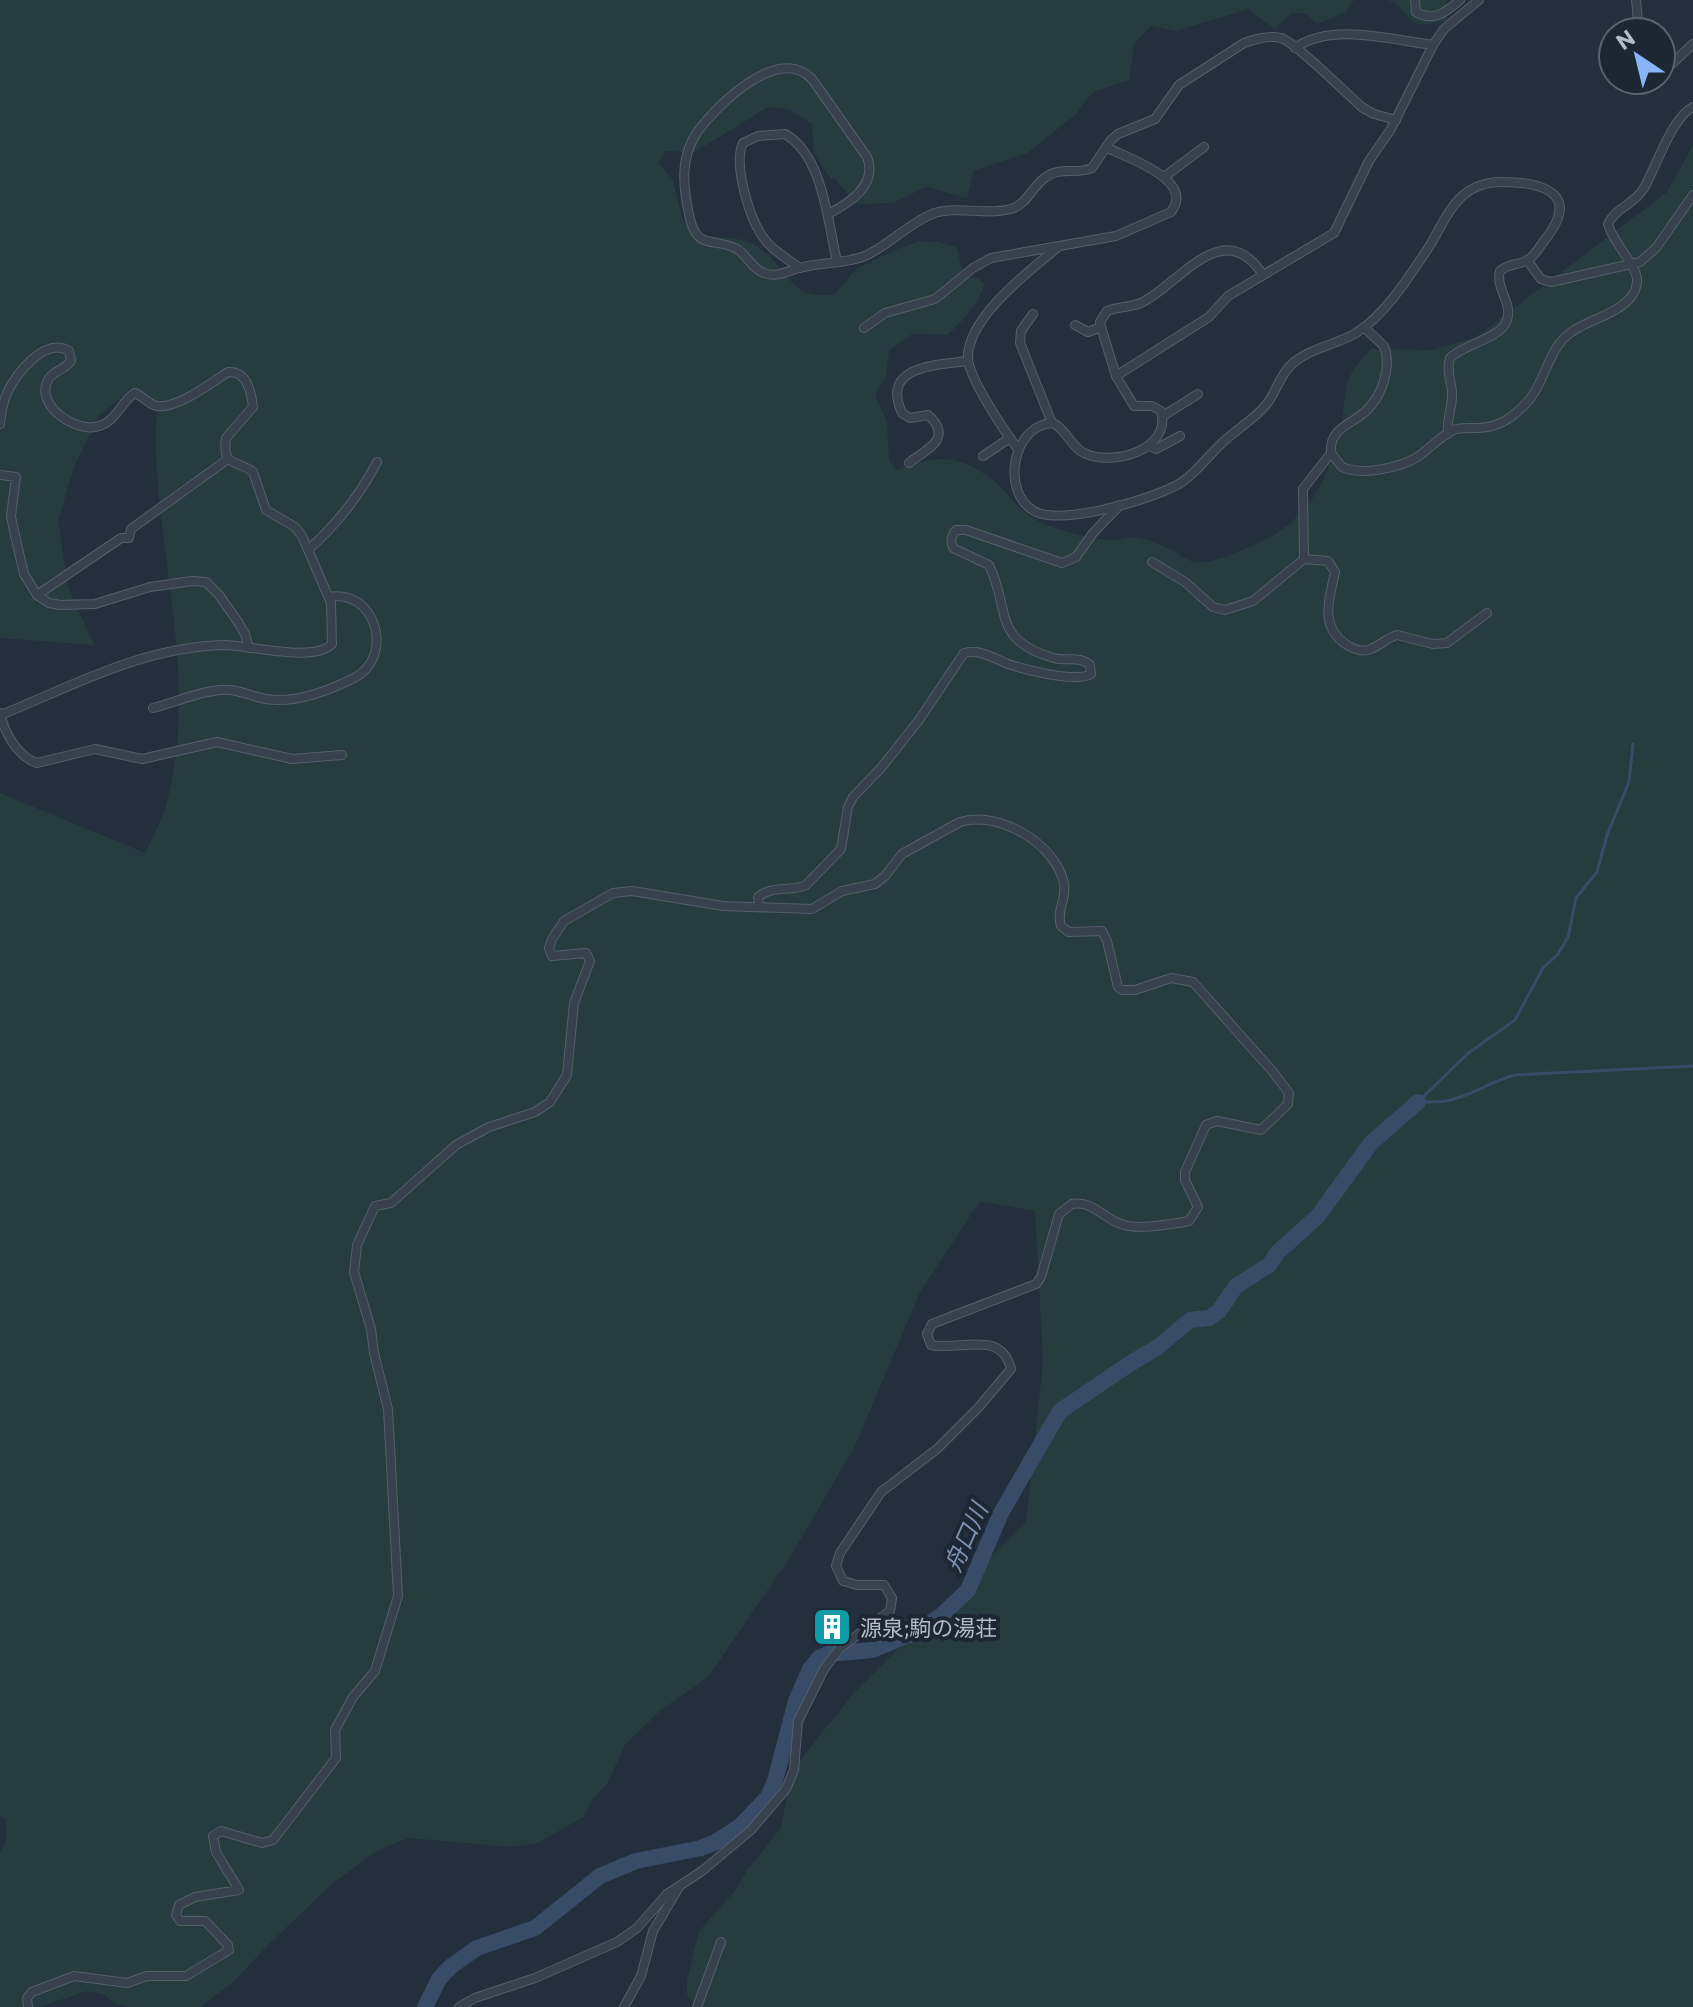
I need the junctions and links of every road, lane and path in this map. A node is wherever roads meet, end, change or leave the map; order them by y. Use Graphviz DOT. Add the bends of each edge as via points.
graph roads {
  1 [pos="1415,0"];
  2 [pos="1460,0"];
  3 [pos="1479,0"];
  4 [pos="1693,44"];
  5 [pos="1433,45"];
  6 [pos="1295,48"];
  7 [pos="1677,59"];
  8 [pos="1693,107"];
  9 [pos="1396,120"];
  10 [pos="1106,147"];
  11 [pos="1204,147"];
  12 [pos="1164,177"];
  13 [pos="1693,195"];
  14 [pos="828,214"];
  15 [pos="1057,247"];
  16 [pos="1527,260"];
  17 [pos="837,262"];
  18 [pos="1630,265"];
  19 [pos="800,268"];
  20 [pos="1263,275"];
  21 [pos="1033,314"];
  22 [pos="1075,325"];
  23 [pos="1101,327"];
  24 [pos="1364,327"];
  25 [pos="864,328"];
  26 [pos="968,361"];
  27 [pos="1116,376"];
  28 [pos="1198,394"];
  29 [pos="1163,416"];
  30 [pos="1052,423"];
  31 [pos="0,424"];
  32 [pos="1448,434"];
  33 [pos="1180,436"];
  34 [pos="1010,438"];
  35 [pos="1149,446"];
  36 [pos="1019,450"];
  37 [pos="1331,453"];
  38 [pos="983,456"];
  39 [pos="228,459"];
  40 [pos="377,462"];
  41 [pos="909,463"];
  42 [pos="0,475"];
  43 [pos="1121,505"];
  44 [pos="308,550"];
  45 [pos="1304,559"];
  46 [pos="1152,562"];
  47 [pos="37,595"];
  48 [pos="329,597"];
  49 [pos="1487,613"];
  50 [pos="249,648"];
  51 [pos="153,708"];
  52 [pos="1,714"];
  53 [pos="342,755"];
  54 [pos="759,906"];
  55 [pos="679,1886"];
  56 [pos="721,1942"];
  57 [pos="28,2007"];
  58 [pos="459,2007"];
  59 [pos="624,2007"];
  60 [pos="697,2007"];
  1 -- 2 [label="street" via="1416,12 1424,17 1440,15"];
  3 -- 5 [label="street"];
  4 -- 7 [label="street"];
  5 -- 6 [label="street" via="1371,36 1315,36"];
  5 -- 9 [label="street"];
  6 -- 9 [label="street" via="1363,108"];
  6 -- 10 [label="street" via="1280,38 1244,43 1179,85 1155,119 1118,134"];
  8 -- 18 [label="street" via="1681,116 1639,196 1608,224"];
  9 -- 20 [label="street" via="1369,161 1337,230"];
  10 -- 12 [label="street"];
  10 -- 17 [label="street" via="1092,168 1051,174 1015,208 933,214 867,255"];
  11 -- 12 [label="street"];
  12 -- 15 [label="street" via="1176,200 1171,212 1116,236"];
  13 -- 18 [label="street" via="1656,248"];
  14 -- 17 [label="street"];
  14 -- 19 [label="street" via="809,161 791,137 769,134 743,143 739,168 758,228 775,250"];
  14 -- 19 [label="street" via="868,183 871,170 867,157 803,72 780,71 749,82 692,140 683,179 698,236 736,249 763,273"];
  15 -- 25 [label="street" via="991,258 935,299 885,313"];
  15 -- 26 [label="street" via="985,317 970,344"];
  16 -- 18 [label="street" via="1541,279 1551,282"];
  16 -- 24 [label="street" via="1558,219 1557,199 1532,183 1480,184 1462,194 1409,278"];
  16 -- 32 [label="street" via="1503,267 1498,275 1508,310 1504,326 1450,358"];
  17 -- 19 [label="street"];
  18 -- 32 [label="street" via="1636,269 1637,284 1629,298 1565,337 1535,392 1516,413 1495,427 1459,428"];
  20 -- 23 [label="street" via="1255,262 1240,254 1212,253 1140,304 1107,311"];
  20 -- 27 [label="street" via="1228,296 1209,317"];
  21 -- 30 [label="street" via="1020,343"];
  22 -- 23 [label="street" via="1088,332"];
  23 -- 27 [label="street"];
  24 -- 37 [label="street" via="1384,346 1385,374 1368,408 1336,432"];
  24 -- 43 [label="street" via="1291,365 1265,406 1184,480"];
  26 -- 34 [label="street"];
  26 -- 41 [label="street" via="913,369 903,379 902,413 910,418 928,415 940,435"];
  27 -- 29 [label="street" via="1134,406 1152,406"];
  28 -- 29 [label="street"];
  29 -- 35 [label="street" via="1161,431"];
  30 -- 35 [label="street" via="1081,452 1098,457"];
  30 -- 36 [label="street" via="1028,434"];
  31 -- 39 [label="street" via="14,380 55,347 69,351 71,361 46,383 51,405 67,422 88,427 110,420 135,393 156,406 168,405 235,372 244,377 253,407 226,438"];
  32 -- 37 [label="street" via="1411,461 1394,466 1346,469"];
  33 -- 35 [label="street" via="1156,449"];
  34 -- 36 [label="street"];
  34 -- 38 [label="street"];
  36 -- 43 [label="street" via="1014,483 1035,512 1074,514"];
  37 -- 45 [label="street" via="1303,489"];
  39 -- 44 [label="street" via="253,472 266,510 295,527"];
  39 -- 47 [label="street" via="131,529 131,536"];
  40 -- 44 [label="street" via="338,523"];
  42 -- 47 [label="street" via="16,477 11,516 24,574"];
  43 -- 54 [label="street" via="1076,557 1062,563 956,530 953,548 989,565 1007,625 1021,644 1052,657 1083,659 1091,674 1071,677 964,653 919,720 853,797 841,849 806,885 760,894"];
  44 -- 48 [label="street"];
  45 -- 46 [label="street" via="1253,601 1225,610 1213,607"];
  45 -- 49 [label="street" via="1328,561 1334,567 1329,624 1342,641 1359,650 1397,635 1447,643"];
  47 -- 50 [label="street" via="60,605 95,604 150,587 206,582 238,622"];
  48 -- 50 [label="street" via="333,625 327,649"];
  48 -- 51 [label="street" via="349,599 371,616 377,646 367,670 314,695 290,700 267,700 228,689"];
  50 -- 52 [label="street" via="193,647 131,661"];
  52 -- 53 [label="street" via="5,733 37,763 95,749 142,759 217,742 292,759"];
  54 -- 55 [label="street" via="812,909 842,891 875,884 902,854 960,822 1001,825 1030,837 1046,852 1064,886 1061,926 1074,932 1102,931 1118,987 1135,990 1171,978 1193,982 1273,1072 1289,1100 1261,1130 1217,1121 1206,1125 1185,1172 1198,1207 1189,1221 1124,1225 1088,1204 1072,1204 1059,1214 1036,1284 928,1328 931,1345 996,1347 1009,1361 1009,1373 937,1449 881,1492 840,1553 836,1566 843,1581 884,1585 892,1598 890,1611 840,1648 824,1669 798,1721 794,1770 778,1801 743,1838"];
  54 -- 57 [label="street" via="622,891 578,911 559,928 549,948 552,956 586,953 590,961 574,1003 570,1064 561,1087 535,1112 503,1121 456,1145 391,1203 375,1206 357,1245 356,1284 388,1409 398,1591 375,1671 335,1730 336,1758 273,1840 262,1843 224,1831 213,1836 216,1852 239,1890 188,1899 176,1915 180,1921 205,1921 229,1950 182,1976 147,1976 127,1983 70,1977 32,1992"];
  55 -- 58 [label="street" via="617,1942"];
  55 -- 59 [label="street" via="653,1931 641,1976"];
  56 -- 60 [label="street"];
}
